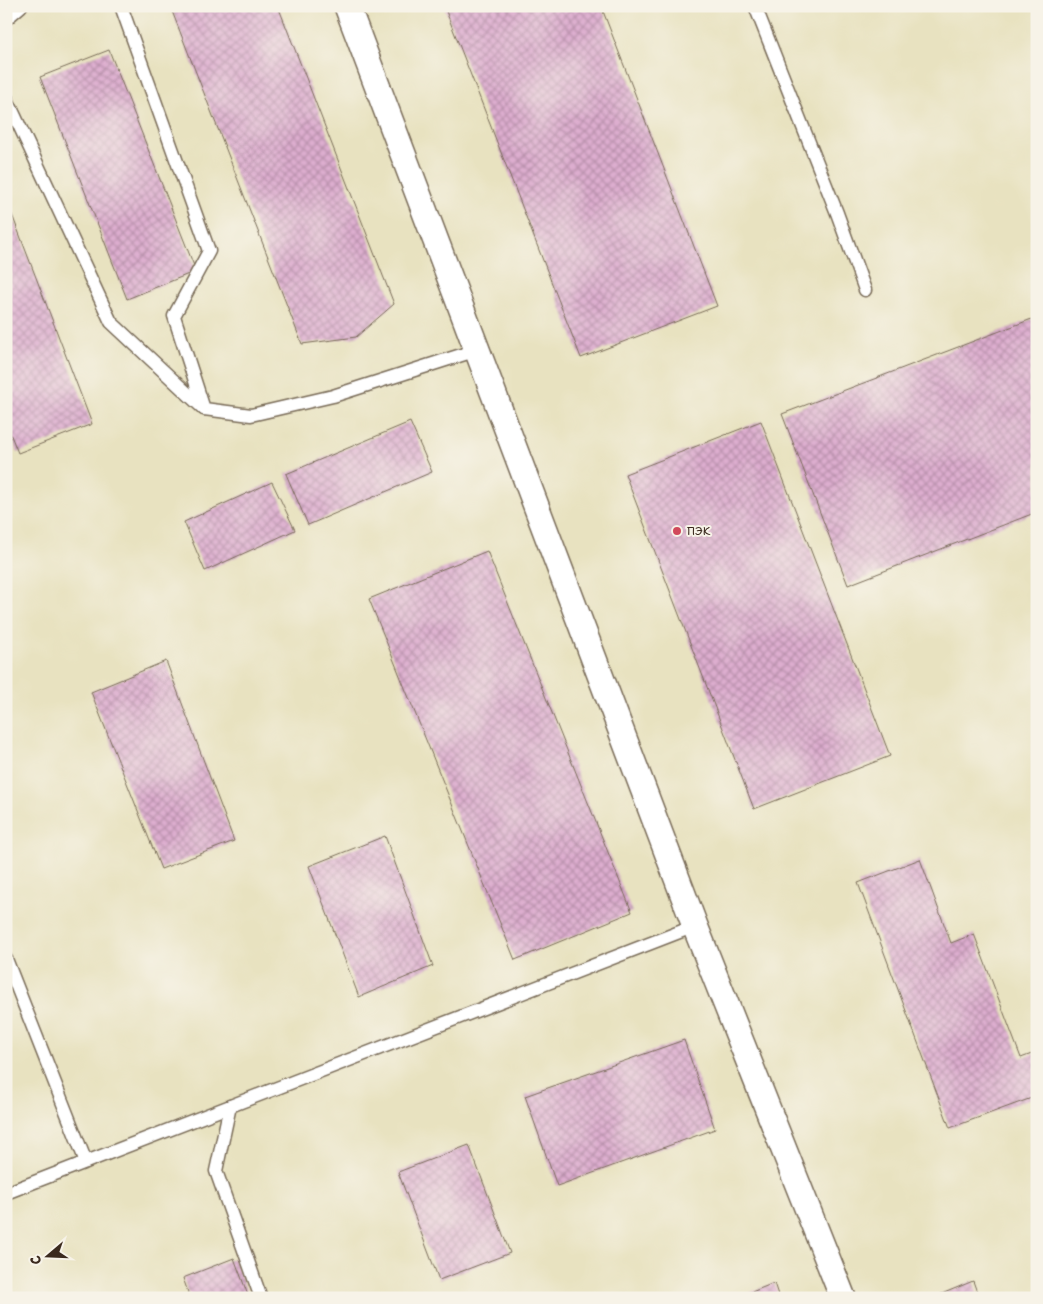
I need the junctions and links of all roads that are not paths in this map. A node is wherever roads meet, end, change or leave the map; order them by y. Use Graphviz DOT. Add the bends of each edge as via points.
graph roads {
  1 [pos="21,6"];
  2 [pos="121,6"];
  3 [pos="347,6"];
  4 [pos="755,6"];
  5 [pos="6,20"];
  6 [pos="6,97"];
  7 [pos="865,290"];
  8 [pos="476,350"];
  9 [pos="204,410"];
  10 [pos="695,926"];
  11 [pos="6,959"];
  12 [pos="230,1106"];
  13 [pos="86,1162"];
  14 [pos="6,1193"];
  15 [pos="261,1298"];
  16 [pos="843,1298"];
  1 -- 5 [label="lane"];
  2 -- 9 [label="lane" via="209,252 174,316"];
  3 -- 8 [label="street"];
  4 -- 7 [label="lane"];
  6 -- 9 [label="lane" via="111,322"];
  8 -- 9 [label="lane" via="334,396 251,414"];
  8 -- 10 [label="street"];
  10 -- 12 [label="lane"];
  10 -- 16 [label="street"];
  11 -- 13 [label="lane"];
  12 -- 13 [label="lane"];
  12 -- 15 [label="lane" via="216,1171"];
  13 -- 14 [label="lane"];
}
